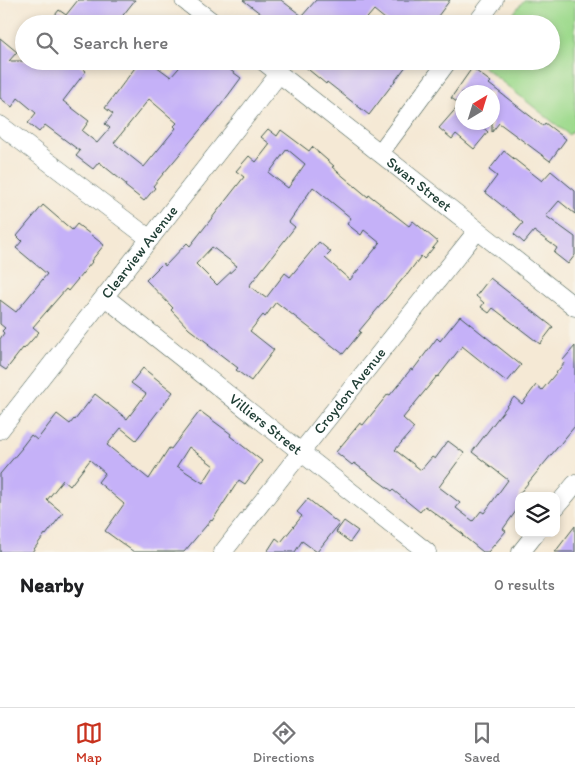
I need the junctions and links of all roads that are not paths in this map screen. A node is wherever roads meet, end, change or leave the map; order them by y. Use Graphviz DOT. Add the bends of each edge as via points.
graph roads {
  1 [pos="184,0"];
  2 [pos="494,0"];
  3 [pos="203,15"];
  4 [pos="483,15"];
  5 [pos="274,70"];
  6 [pos="441,70"];
  7 [pos="279,74"];
  8 [pos="0,125"];
  9 [pos="380,153"];
  10 [pos="478,231"];
  11 [pos="150,239"];
  12 [pos="105,297"];
  13 [pos="575,307"];
  14 [pos="0,430"];
  15 [pos="301,452"];
  16 [pos="575,484"];
  17 [pos="560,502"];
  18 [pos="533,537"];
  19 [pos="223,552"];
  20 [pos="427,552"];
  21 [pos="521,552"];
  1 -- 3 [label="street"];
  2 -- 4 [label="street"];
  5 -- 7 [label="street, Swan Street"];
  6 -- 9 [label="street"];
  7 -- 9 [label="street, Swan Street"];
  7 -- 11 [label="street, Clearview Avenue"];
  8 -- 11 [label="street"];
  9 -- 10 [label="street, Swan Street"];
  10 -- 13 [label="street, Swan Street"];
  10 -- 15 [label="street, Croydon Avenue"];
  11 -- 12 [label="street, Clearview Avenue"];
  12 -- 14 [label="street, Clearview Avenue"];
  12 -- 15 [label="street, Villiers Street"];
  15 -- 19 [label="street, Croydon Avenue"];
  15 -- 20 [label="street, Villiers Street"];
  16 -- 17 [label="street"];
  18 -- 21 [label="street"];
}
